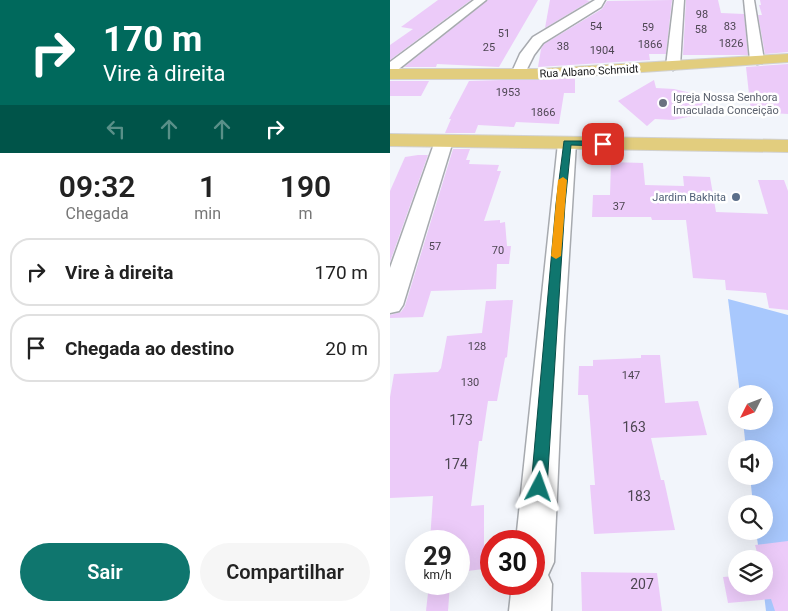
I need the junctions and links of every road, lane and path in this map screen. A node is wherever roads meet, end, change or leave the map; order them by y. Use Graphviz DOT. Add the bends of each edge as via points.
graph roads {
  1 [pos="481,0"];
  2 [pos="600,0"];
  3 [pos="679,0"];
  4 [pos="749,0"];
  5 [pos="788,58"];
  6 [pos="757,60"];
  7 [pos="673,66"];
  8 [pos="390,69"];
  9 [pos="390,74"];
  10 [pos="518,74"];
  11 [pos="390,140"];
  12 [pos="444,141"];
  13 [pos="567,143"];
  14 [pos="788,146"];
  15 [pos="390,305"];
  16 [pos="536,530"];
  17 [pos="531,595"];
  18 [pos="530,611"];
  1 -- 8 [label="street"];
  2 -- 10 [label="street" via="597,5 538,40"];
  3 -- 7 [label="street"];
  4 -- 6 [label="street"];
  5 -- 6 [label="main road, Rua Albano Schmidt"];
  6 -- 7 [label="main road, Rua Albano Schmidt"];
  7 -- 10 [label="main road, Rua Albano Schmidt"];
  9 -- 10 [label="main road, Rua Albano Schmidt"];
  11 -- 12 [label="main road"];
  12 -- 13 [label="main road"];
  12 -- 15 [label="street"];
  13 -- 14 [label="main road"];
  13 -- 16 [label="street"];
  17 -- 18 [label="street"];
}
